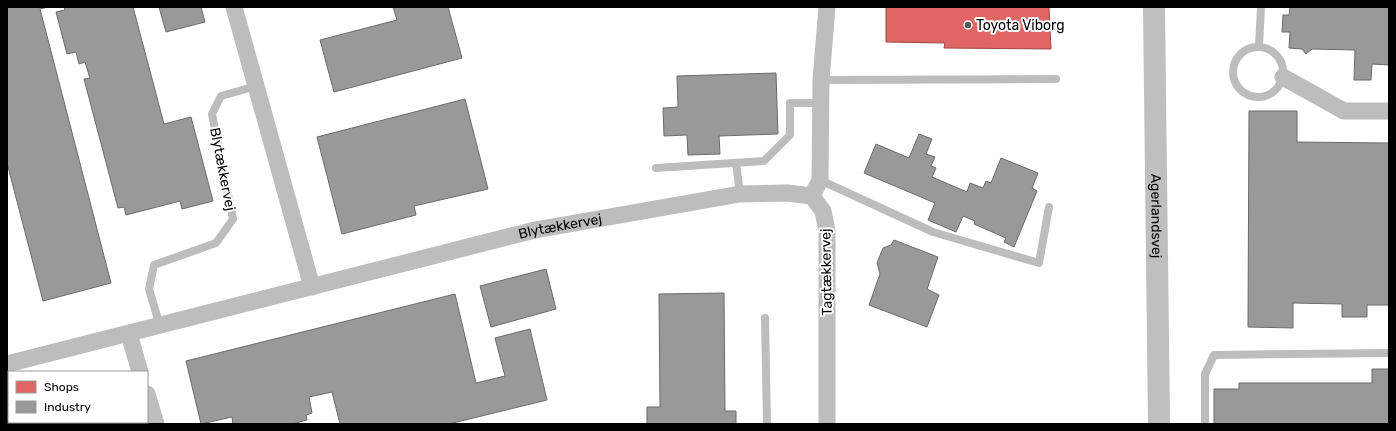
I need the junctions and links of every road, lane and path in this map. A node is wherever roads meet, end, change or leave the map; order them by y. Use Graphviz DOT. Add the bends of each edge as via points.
graph roads {
  1 [pos="234,7"];
  2 [pos="828,7"];
  3 [pos="1154,7"];
  4 [pos="1261,7"];
  5 [pos="1259,47"];
  6 [pos="1283,77"];
  7 [pos="1056,79"];
  8 [pos="822,80"];
  9 [pos="256,86"];
  10 [pos="821,103"];
  11 [pos="1389,111"];
  12 [pos="736,163"];
  13 [pos="656,168"];
  14 [pos="820,180"];
  15 [pos="740,194"];
  16 [pos="812,196"];
  17 [pos="1049,207"];
  18 [pos="312,286"];
  19 [pos="765,318"];
  20 [pos="160,326"];
  21 [pos="129,334"];
  22 [pos="1389,353"];
  23 [pos="7,364"];
  24 [pos="140,371"];
  25 [pos="148,397"];
  26 [pos="156,424"];
  27 [pos="767,424"];
  28 [pos="827,424"];
  29 [pos="1158,424"];
  30 [pos="1205,424"];
  1 -- 9 [label="street"];
  2 -- 8 [label="street"];
  3 -- 29 [label="street, Agerlandsvej"];
  4 -- 5 [label="lane"];
  5 -- 6 [label="lane" via="1275,53 1283,68"];
  5 -- 6 [label="lane" via="1244,52 1234,64 1235,80 1239,87 1245,93 1260,97 1275,91"];
  6 -- 11 [label="street" via="1344,111"];
  7 -- 8 [label="lane"];
  8 -- 10 [label="street"];
  9 -- 18 [label="street"];
  9 -- 20 [label="lane, Blytækkervej" via="221,96 212,114 233,219 216,243 154,265 150,289"];
  10 -- 12 [label="lane" via="790,103 790,135 764,161"];
  10 -- 14 [label="street"];
  12 -- 13 [label="lane"];
  12 -- 15 [label="lane"];
  14 -- 16 [label="street"];
  14 -- 17 [label="lane" via="933,232 1039,263"];
  15 -- 16 [label="street, Blytækkervej" via="787,193"];
  15 -- 18 [label="street, Blytækkervej" via="535,230"];
  16 -- 28 [label="street, Tagtækkervej" via="823,211 827,231"];
  18 -- 20 [label="street, Blytækkervej"];
  19 -- 27 [label="lane"];
  20 -- 21 [label="street, Blytækkervej"];
  21 -- 23 [label="street, Blytækkervej"];
  21 -- 24 [label="street"];
  22 -- 30 [label="lane" via="1214,355 1205,374"];
  25 -- 26 [label="street"];
}
